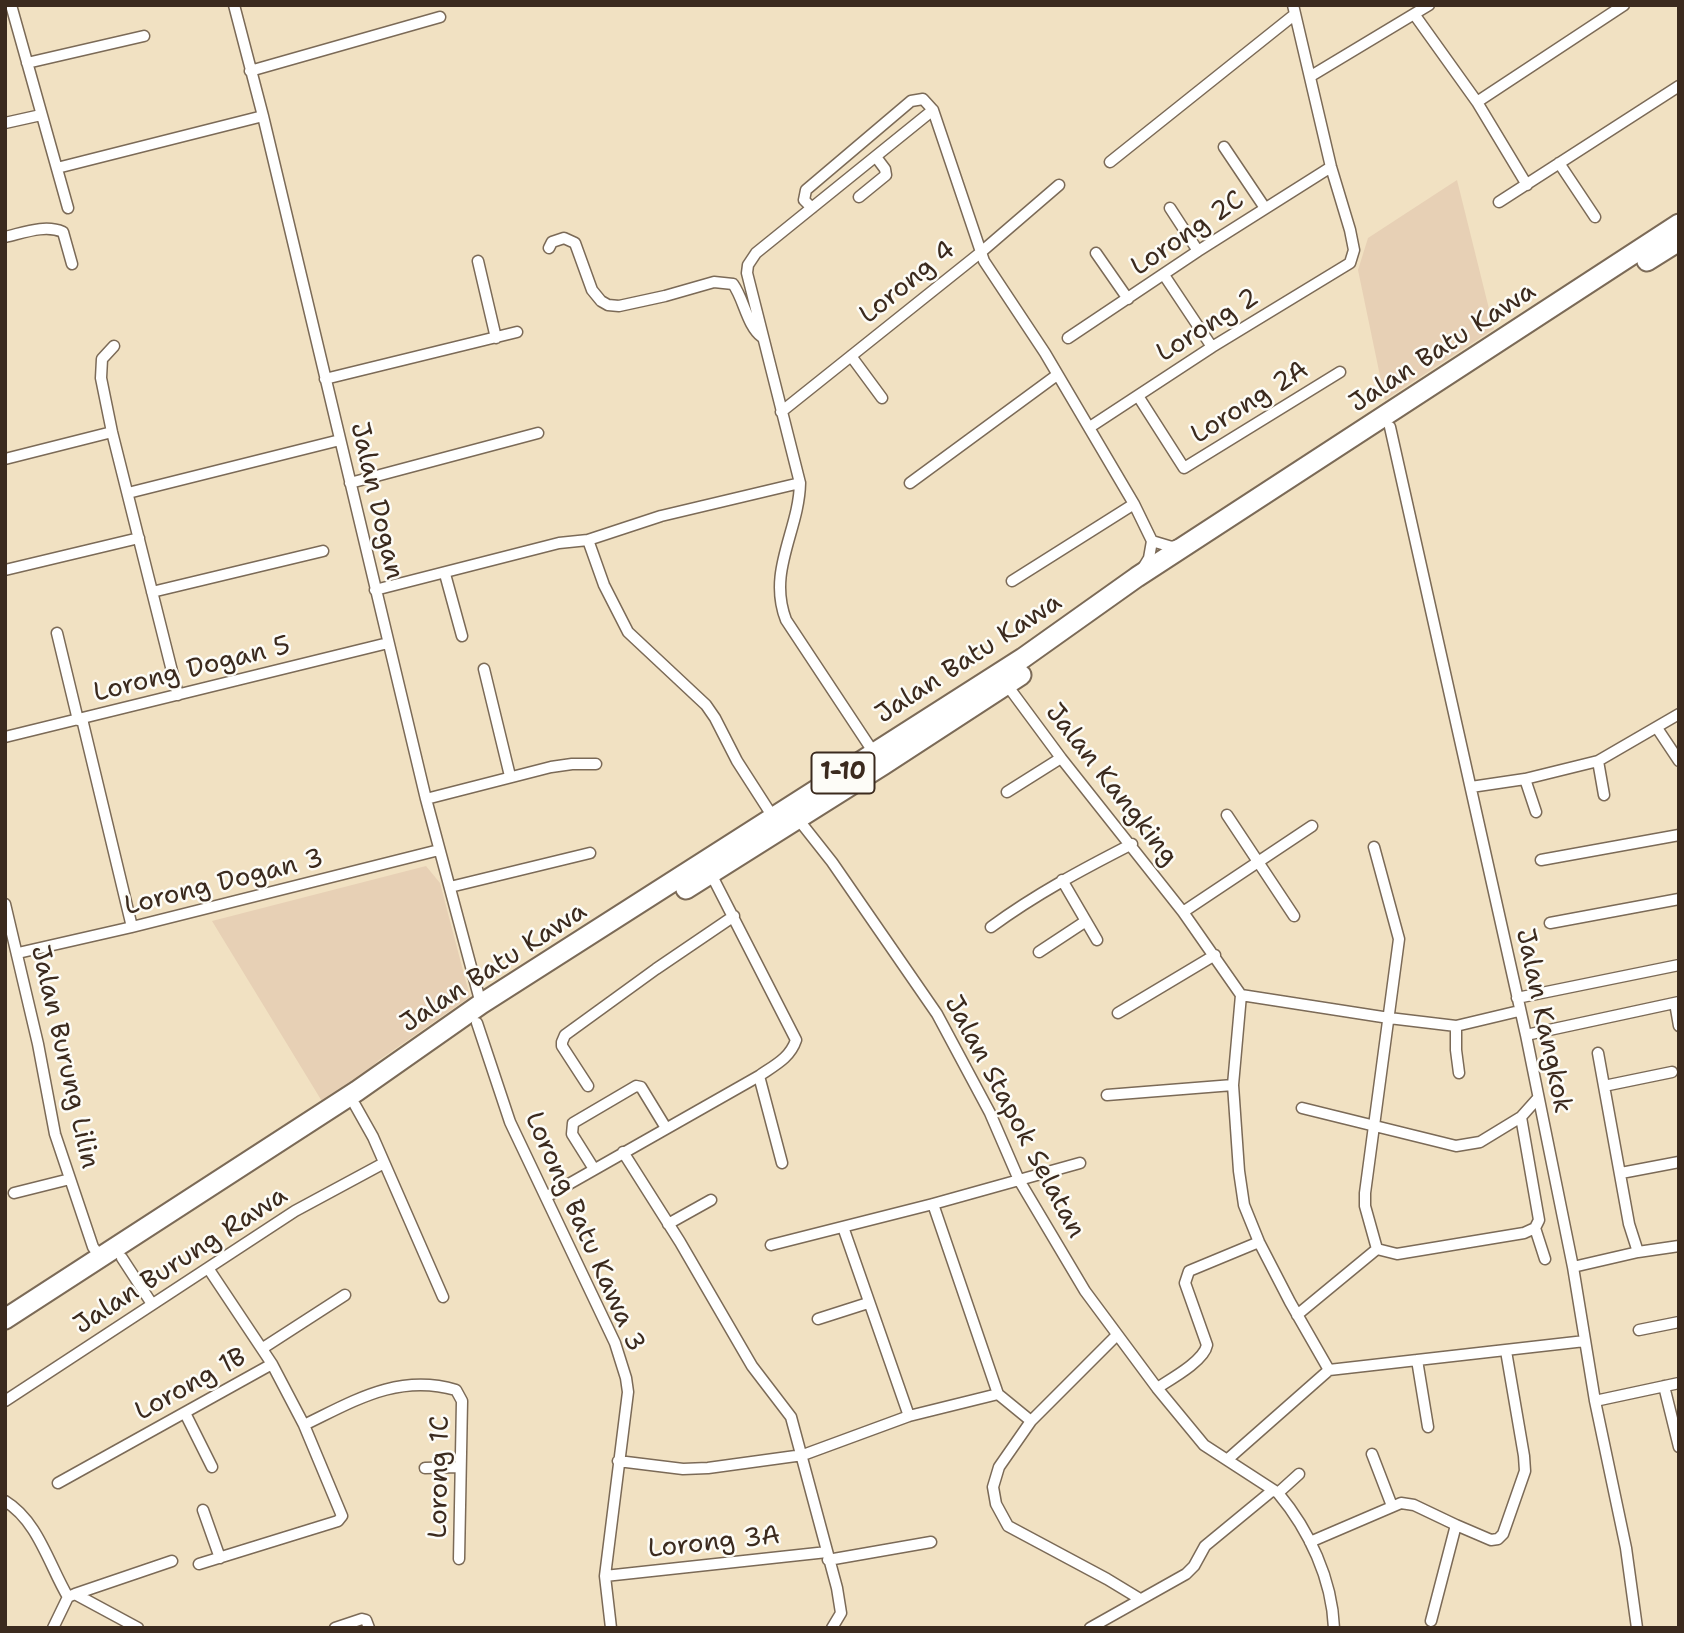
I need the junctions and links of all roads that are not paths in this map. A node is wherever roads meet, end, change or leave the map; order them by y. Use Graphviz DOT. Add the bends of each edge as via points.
graph roads {
  1 [pos="11,5"];
  2 [pos="234,5"];
  3 [pos="1429,5"];
  4 [pos="1624,5"];
  5 [pos="1294,10"];
  6 [pos="1414,14"];
  7 [pos="440,17"];
  8 [pos="144,36"];
  9 [pos="27,63"];
  10 [pos="250,71"];
  11 [pos="1311,76"];
  12 [pos="1679,86"];
  13 [pos="1477,102"];
  14 [pos="933,110"];
  15 [pos="41,115"];
  16 [pos="263,116"];
  17 [pos="5,123"];
  18 [pos="1224,147"];
  19 [pos="876,157"];
  20 [pos="1110,162"];
  21 [pos="1559,163"];
  22 [pos="1331,167"];
  23 [pos="57,168"];
  24 [pos="1059,185"];
  25 [pos="1527,185"];
  26 [pos="859,197"];
  27 [pos="1499,202"];
  28 [pos="68,208"];
  29 [pos="812,208"];
  30 [pos="1170,208"];
  31 [pos="1265,208"];
  32 [pos="1595,218"];
  33 [pos="1679,225"];
  34 [pos="5,237"];
  35 [pos="1679,241"];
  36 [pos="549,248"];
  37 [pos="1198,251"];
  38 [pos="981,253"];
  39 [pos="1096,253"];
  40 [pos="478,261"];
  41 [pos="72,264"];
  42 [pos="1164,275"];
  43 [pos="1128,299"];
  44 [pos="517,332"];
  45 [pos="496,338"];
  46 [pos="763,338"];
  47 [pos="1068,338"];
  48 [pos="114,346"];
  49 [pos="1212,347"];
  50 [pos="851,356"];
  51 [pos="1340,372"];
  52 [pos="1057,375"];
  53 [pos="325,379"];
  54 [pos="1138,396"];
  55 [pos="882,398"];
  56 [pos="781,412"];
  57 [pos="1090,427"];
  58 [pos="1390,427"];
  59 [pos="112,432"];
  60 [pos="538,433"];
  61 [pos="340,440"];
  62 [pos="5,459"];
  63 [pos="350,483"];
  64 [pos="800,483"];
  65 [pos="910,483"];
  66 [pos="128,493"];
  67 [pos="1133,504"];
  68 [pos="139,538"];
  69 [pos="1197,538"];
  70 [pos="588,540"];
  71 [pos="1152,541"];
  72 [pos="323,551"];
  73 [pos="5,570"];
  74 [pos="445,574"];
  75 [pos="1137,576"];
  76 [pos="1012,581"];
  77 [pos="376,590"];
  78 [pos="152,592"];
  79 [pos="57,633"];
  80 [pos="462,636"];
  81 [pos="388,643"];
  82 [pos="484,669"];
  83 [pos="1007,685"];
  84 [pos="178,695"];
  85 [pos="1679,714"];
  86 [pos="80,720"];
  87 [pos="1657,728"];
  88 [pos="5,737"];
  89 [pos="874,754"];
  90 [pos="1062,758"];
  91 [pos="1598,761"];
  92 [pos="1679,761"];
  93 [pos="596,764"];
  94 [pos="510,776"];
  95 [pos="1525,779"];
  96 [pos="1471,788"];
  97 [pos="1007,792"];
  98 [pos="1604,795"];
  99 [pos="426,799"];
  100 [pos="1536,812"];
  101 [pos="1227,815"];
  102 [pos="773,817"];
  103 [pos="798,819"];
  104 [pos="1312,826"];
  105 [pos="1679,835"];
  106 [pos="1132,844"];
  107 [pos="1374,848"];
  108 [pos="439,850"];
  109 [pos="590,853"];
  110 [pos="1541,860"];
  111 [pos="1258,861"];
  112 [pos="711,874"];
  113 [pos="1062,880"];
  114 [pos="450,887"];
  115 [pos="1679,899"];
  116 [pos="5,904"];
  117 [pos="1184,912"];
  118 [pos="734,916"];
  119 [pos="1294,916"];
  120 [pos="1086,922"];
  121 [pos="1550,923"];
  122 [pos="132,927"];
  123 [pos="992,927"];
  124 [pos="1097,940"];
  125 [pos="1039,952"];
  126 [pos="18,953"];
  127 [pos="1215,954"];
  128 [pos="1679,965"];
  129 [pos="1241,995"];
  130 [pos="1517,998"];
  131 [pos="1677,1002"];
  132 [pos="1519,1011"];
  133 [pos="1118,1013"];
  134 [pos="479,1014"];
  135 [pos="1389,1018"];
  136 [pos="1456,1026"];
  137 [pos="1679,1026"];
  138 [pos="1526,1035"];
  139 [pos="1598,1053"];
  140 [pos="1672,1072"];
  141 [pos="1459,1073"];
  142 [pos="759,1076"];
  143 [pos="1233,1085"];
  144 [pos="588,1086"];
  145 [pos="1604,1086"];
  146 [pos="1107,1095"];
  147 [pos="1538,1098"];
  148 [pos="355,1105"];
  149 [pos="1302,1108"];
  150 [pos="1521,1116"];
  151 [pos="1374,1127"];
  152 [pos="666,1128"];
  153 [pos="624,1152"];
  154 [pos="1679,1162"];
  155 [pos="384,1163"];
  156 [pos="782,1163"];
  157 [pos="1080,1163"];
  158 [pos="594,1169"];
  159 [pos="1621,1173"];
  160 [pos="70,1179"];
  161 [pos="1019,1180"];
  162 [pos="13,1194"];
  163 [pos="546,1197"];
  164 [pos="711,1200"];
  165 [pos="933,1205"];
  166 [pos="668,1224"];
  167 [pos="843,1227"];
  168 [pos="1535,1228"];
  169 [pos="1259,1242"];
  170 [pos="771,1245"];
  171 [pos="1679,1246"];
  172 [pos="1377,1249"];
  173 [pos="1638,1252"];
  174 [pos="101,1258"];
  175 [pos="122,1258"];
  176 [pos="1545,1259"];
  177 [pos="1573,1267"];
  178 [pos="208,1268"];
  179 [pos="345,1294"];
  180 [pos="443,1297"];
  181 [pos="868,1303"];
  182 [pos="152,1304"];
  183 [pos="1297,1315"];
  184 [pos="5,1319"];
  185 [pos="818,1320"];
  186 [pos="1679,1322"];
  187 [pos="1639,1330"];
  188 [pos="5,1332"];
  189 [pos="1117,1335"];
  190 [pos="1585,1341"];
  191 [pos="263,1348"];
  192 [pos="1506,1351"];
  193 [pos="1417,1360"];
  194 [pos="272,1364"];
  195 [pos="1329,1370"];
  196 [pos="1679,1383"];
  197 [pos="1664,1386"];
  198 [pos="1157,1388"];
  199 [pos="998,1394"];
  200 [pos="5,1401"];
  201 [pos="1595,1401"];
  202 [pos="185,1413"];
  203 [pos="909,1416"];
  204 [pos="1031,1421"];
  205 [pos="304,1425"];
  206 [pos="1428,1427"];
  207 [pos="1679,1447"];
  208 [pos="1372,1454"];
  209 [pos="803,1455"];
  210 [pos="1228,1459"];
  211 [pos="618,1461"];
  212 [pos="212,1467"];
  213 [pos="459,1467"];
  214 [pos="425,1468"];
  215 [pos="1299,1474"];
  216 [pos="58,1483"];
  217 [pos="1276,1491"];
  218 [pos="5,1501"];
  219 [pos="1392,1506"];
  220 [pos="203,1510"];
  221 [pos="1456,1525"];
  222 [pos="931,1542"];
  223 [pos="1310,1542"];
  224 [pos="827,1556"];
  225 [pos="220,1558"];
  226 [pos="459,1559"];
  227 [pos="172,1561"];
  228 [pos="199,1564"];
  229 [pos="606,1576"];
  230 [pos="71,1596"];
  231 [pos="1140,1600"];
  232 [pos="1431,1621"];
  233 [pos="367,1624"];
  234 [pos="53,1628"];
  235 [pos="138,1628"];
  236 [pos="335,1628"];
  237 [pos="611,1628"];
  238 [pos="832,1628"];
  239 [pos="1090,1628"];
  240 [pos="1334,1628"];
  241 [pos="1637,1628"];
  1 -- 9 [label="street"];
  2 -- 10 [label="street, Jalan Dogan"];
  3 -- 6 [label="street"];
  4 -- 13 [label="street"];
  5 -- 11 [label="street"];
  5 -- 20 [label="street"];
  6 -- 11 [label="street"];
  6 -- 13 [label="street"];
  7 -- 10 [label="street"];
  8 -- 9 [label="street"];
  9 -- 15 [label="street"];
  10 -- 16 [label="street, Jalan Dogan"];
  11 -- 22 [label="street"];
  12 -- 21 [label="street"];
  13 -- 25 [label="street"];
  14 -- 19 [label="street"];
  14 -- 29 [label="street" via="923,99 911,101 806,190 804,200"];
  14 -- 38 [label="street"];
  15 -- 17 [label="street"];
  15 -- 23 [label="street"];
  16 -- 23 [label="street"];
  16 -- 53 [label="street, Jalan Dogan"];
  18 -- 31 [label="street"];
  19 -- 26 [label="street" via="886,175"];
  19 -- 29 [label="street"];
  21 -- 25 [label="street"];
  21 -- 32 [label="street"];
  22 -- 31 [label="street, Lorong 2C"];
  22 -- 49 [label="street, Lorong 2" via="1354,250 1350,263"];
  23 -- 28 [label="street"];
  24 -- 38 [label="street, Lorong 4"];
  25 -- 27 [label="street"];
  29 -- 46 [label="street" via="756,253 748,265"];
  30 -- 37 [label="street"];
  31 -- 37 [label="street, Lorong 2C"];
  33 -- 69 [label="highway, Jalan Batu Kawa / 1-10"];
  34 -- 41 [label="street" via="57,229 63,232"];
  35 -- 58 [label="highway, Jalan Batu Kawa / 1-10"];
  36 -- 46 [label="street" via="564,238 575,243 592,290 608,305 714,282 733,284 756,333"];
  37 -- 42 [label="street, Lorong 2C"];
  38 -- 50 [label="street, Lorong 4"];
  38 -- 52 [label="street"];
  39 -- 43 [label="street"];
  40 -- 45 [label="street"];
  42 -- 43 [label="street, Lorong 2C"];
  42 -- 49 [label="street"];
  43 -- 47 [label="street, Lorong 2C"];
  44 -- 45 [label="street"];
  45 -- 53 [label="street"];
  46 -- 56 [label="street"];
  48 -- 59 [label="street" via="100,366"];
  49 -- 54 [label="street, Lorong 2"];
  50 -- 55 [label="street"];
  50 -- 56 [label="street, Lorong 4"];
  51 -- 54 [label="street, Lorong 2A" via="1184,468"];
  52 -- 57 [label="street"];
  52 -- 65 [label="street"];
  53 -- 61 [label="street, Jalan Dogan"];
  54 -- 57 [label="street, Lorong 2"];
  56 -- 64 [label="street"];
  57 -- 67 [label="street"];
  58 -- 83 [label="highway, Jalan Batu Kawa / 1-10" via="1134,594"];
  58 -- 96 [label="street, Jalan Kangkok"];
  59 -- 62 [label="street"];
  59 -- 66 [label="street"];
  60 -- 63 [label="street"];
  61 -- 63 [label="street, Jalan Dogan"];
  61 -- 66 [label="street"];
  63 -- 77 [label="street, Jalan Dogan"];
  64 -- 70 [label="street" via="661,516"];
  64 -- 89 [label="street" via="779,575 782,609"];
  66 -- 68 [label="street"];
  67 -- 71 [label="street"];
  67 -- 76 [label="street"];
  68 -- 73 [label="street"];
  68 -- 78 [label="street"];
  69 -- 71 [label="street" via="1172,547"];
  69 -- 75 [label="highway, Jalan Batu Kawa / 1-10"];
  70 -- 74 [label="street" via="559,543"];
  70 -- 102 [label="street" via="628,632 706,705"];
  71 -- 75 [label="street" via="1149,558"];
  72 -- 78 [label="street"];
  74 -- 77 [label="street"];
  74 -- 80 [label="street"];
  75 -- 89 [label="highway, Jalan Batu Kawa / 1-10" via="1023,658"];
  77 -- 81 [label="street, Jalan Dogan"];
  78 -- 84 [label="street"];
  79 -- 86 [label="street"];
  81 -- 84 [label="street, Lorong Dogan 5"];
  81 -- 99 [label="street, Jalan Dogan"];
  82 -- 94 [label="street"];
  83 -- 90 [label="street, Jalan Kangking"];
  83 -- 103 [label="highway, Jalan Batu Kawa / 1-10"];
  84 -- 86 [label="street, Lorong Dogan 5"];
  85 -- 87 [label="street"];
  86 -- 88 [label="street, Lorong Dogan 5"];
  86 -- 122 [label="street"];
  87 -- 91 [label="street"];
  87 -- 92 [label="street"];
  89 -- 102 [label="highway, Jalan Batu Kawa / 1-10"];
  90 -- 97 [label="street"];
  90 -- 106 [label="street, Jalan Kangking"];
  91 -- 95 [label="street"];
  91 -- 98 [label="street"];
  93 -- 94 [label="street"];
  94 -- 99 [label="street"];
  95 -- 96 [label="street"];
  95 -- 100 [label="street"];
  96 -- 130 [label="street, Jalan Kangkok"];
  99 -- 108 [label="street, Jalan Dogan"];
  101 -- 111 [label="street"];
  102 -- 134 [label="highway, Jalan Batu Kawa / 1-10"];
  103 -- 112 [label="highway, Jalan Batu Kawa / 1-10"];
  103 -- 161 [label="street, Jalan Stapok Selatan" via="937,1014 990,1113"];
  104 -- 111 [label="street"];
  105 -- 110 [label="street"];
  106 -- 113 [label="street"];
  106 -- 117 [label="street, Jalan Kangking"];
  107 -- 135 [label="street" via="1399,939"];
  108 -- 114 [label="street, Jalan Dogan"];
  108 -- 122 [label="street, Lorong Dogan 3"];
  109 -- 114 [label="street"];
  111 -- 117 [label="street"];
  111 -- 119 [label="street"];
  112 -- 118 [label="street"];
  112 -- 134 [label="highway, Jalan Batu Kawa / 1-10"];
  113 -- 120 [label="street"];
  113 -- 123 [label="street"];
  114 -- 134 [label="street, Jalan Dogan"];
  115 -- 121 [label="street"];
  116 -- 126 [label="street, Jalan Burung Lilin"];
  117 -- 127 [label="street, Jalan Kangking"];
  118 -- 142 [label="street" via="796,1040 789,1056"];
  118 -- 144 [label="street" via="565,1035 562,1046"];
  120 -- 124 [label="street"];
  120 -- 125 [label="street"];
  122 -- 126 [label="street, Lorong Dogan 3"];
  126 -- 160 [label="street, Jalan Burung Lilin" via="55,1134"];
  127 -- 129 [label="street, Jalan Kangking"];
  127 -- 133 [label="street"];
  128 -- 130 [label="street"];
  129 -- 135 [label="street"];
  129 -- 143 [label="street"];
  130 -- 132 [label="street, Jalan Kangkok"];
  131 -- 137 [label="street"];
  131 -- 138 [label="street"];
  132 -- 136 [label="street"];
  132 -- 138 [label="street, Jalan Kangkok"];
  134 -- 148 [label="highway, Jalan Batu Kawa / 1-10"];
  134 -- 163 [label="street, Lorong Batu Kawa 3" via="510,1122"];
  134 -- 174 [label="highway, Jalan Batu Kawa / 1-10"];
  135 -- 136 [label="street"];
  135 -- 151 [label="street"];
  136 -- 141 [label="street"];
  138 -- 147 [label="street, Jalan Kangkok"];
  139 -- 145 [label="street"];
  140 -- 145 [label="street"];
  142 -- 152 [label="street"];
  142 -- 156 [label="street"];
  143 -- 146 [label="street"];
  143 -- 169 [label="street" via="1244,1205"];
  145 -- 159 [label="street"];
  147 -- 150 [label="street"];
  147 -- 177 [label="street, Jalan Kangkok"];
  148 -- 155 [label="street"];
  148 -- 175 [label="highway, Jalan Batu Kawa / 1-10"];
  149 -- 151 [label="street"];
  150 -- 151 [label="street" via="1480,1142 1456,1146"];
  150 -- 168 [label="street" via="1539,1220"];
  151 -- 172 [label="street" via="1365,1206"];
  152 -- 153 [label="street"];
  152 -- 158 [label="street" via="636,1086 573,1123 572,1134"];
  153 -- 158 [label="street"];
  153 -- 166 [label="street"];
  154 -- 159 [label="street"];
  155 -- 178 [label="street, Jalan Burung Rawa" via="295,1211"];
  155 -- 180 [label="street"];
  157 -- 161 [label="street"];
  158 -- 163 [label="street"];
  159 -- 173 [label="street"];
  160 -- 162 [label="street"];
  160 -- 174 [label="street, Jalan Burung Lilin"];
  161 -- 165 [label="street"];
  161 -- 189 [label="street, Jalan Stapok Selatan" via="1085,1291"];
  163 -- 211 [label="street, Lorong Batu Kawa 3" via="615,1343 626,1378"];
  164 -- 166 [label="street"];
  165 -- 167 [label="street"];
  165 -- 199 [label="street"];
  166 -- 209 [label="street" via="752,1366 791,1417"];
  167 -- 170 [label="street"];
  167 -- 181 [label="street"];
  168 -- 172 [label="street" via="1397,1254"];
  168 -- 176 [label="street"];
  169 -- 183 [label="street"];
  169 -- 198 [label="street" via="1189,1271 1185,1283 1206,1350"];
  171 -- 173 [label="street"];
  172 -- 183 [label="street"];
  173 -- 177 [label="street"];
  174 -- 184 [label="highway, Jalan Batu Kawa / 1-10"];
  175 -- 182 [label="street"];
  175 -- 188 [label="highway, Jalan Batu Kawa / 1-10"];
  177 -- 190 [label="street, Jalan Kangkok"];
  178 -- 182 [label="street, Jalan Burung Rawa"];
  178 -- 191 [label="street"];
  179 -- 191 [label="street"];
  181 -- 185 [label="street"];
  181 -- 203 [label="street"];
  182 -- 200 [label="street, Jalan Burung Rawa"];
  183 -- 195 [label="street"];
  186 -- 187 [label="street"];
  189 -- 198 [label="street, Jalan Stapok Selatan"];
  189 -- 204 [label="street"];
  190 -- 192 [label="street"];
  190 -- 201 [label="street, Jalan Kangkok"];
  191 -- 194 [label="street"];
  192 -- 193 [label="street"];
  192 -- 221 [label="street" via="1525,1471 1498,1539"];
  193 -- 195 [label="street"];
  193 -- 206 [label="street"];
  194 -- 202 [label="street, Lorong 1B"];
  194 -- 205 [label="street, Lorong 1B"];
  195 -- 210 [label="street"];
  196 -- 197 [label="street"];
  197 -- 201 [label="street"];
  197 -- 207 [label="street"];
  198 -- 210 [label="street, Jalan Stapok Selatan" via="1204,1445"];
  199 -- 203 [label="street"];
  199 -- 204 [label="street"];
  201 -- 241 [label="street, Jalan Kangkok" via="1626,1548"];
  202 -- 212 [label="street"];
  202 -- 216 [label="street, Lorong 1B"];
  203 -- 209 [label="street"];
  204 -- 231 [label="street" via="995,1477 993,1487 1001,1515 1019,1534"];
  205 -- 213 [label="street, Lorong 1C" via="388,1387 456,1390 462,1401"];
  205 -- 225 [label="street, Lorong 1B" via="342,1516"];
  208 -- 219 [label="street"];
  209 -- 211 [label="street" via="684,1469"];
  209 -- 224 [label="street"];
  210 -- 217 [label="street, Jalan Stapok Selatan"];
  211 -- 229 [label="street, Lorong Batu Kawa 3"];
  213 -- 214 [label="street"];
  213 -- 226 [label="street, Lorong 1C"];
  215 -- 217 [label="street"];
  217 -- 223 [label="street, Jalan Stapok Selatan"];
  217 -- 231 [label="street" via="1205,1546 1186,1574"];
  218 -- 230 [label="street" via="29,1520"];
  219 -- 221 [label="street" via="1407,1503"];
  219 -- 223 [label="street"];
  220 -- 225 [label="street"];
  221 -- 232 [label="street"];
  222 -- 224 [label="street, Lorong 3A"];
  223 -- 240 [label="street, Jalan Stapok Selatan" via="1323,1568"];
  224 -- 229 [label="street, Lorong 3A"];
  224 -- 238 [label="street" via="841,1612"];
  225 -- 228 [label="street"];
  227 -- 230 [label="street"];
  229 -- 237 [label="street, Lorong Batu Kawa 3"];
  230 -- 234 [label="street"];
  230 -- 235 [label="street"];
  231 -- 239 [label="street"];
  233 -- 236 [label="street" via="362,1619"];
}
